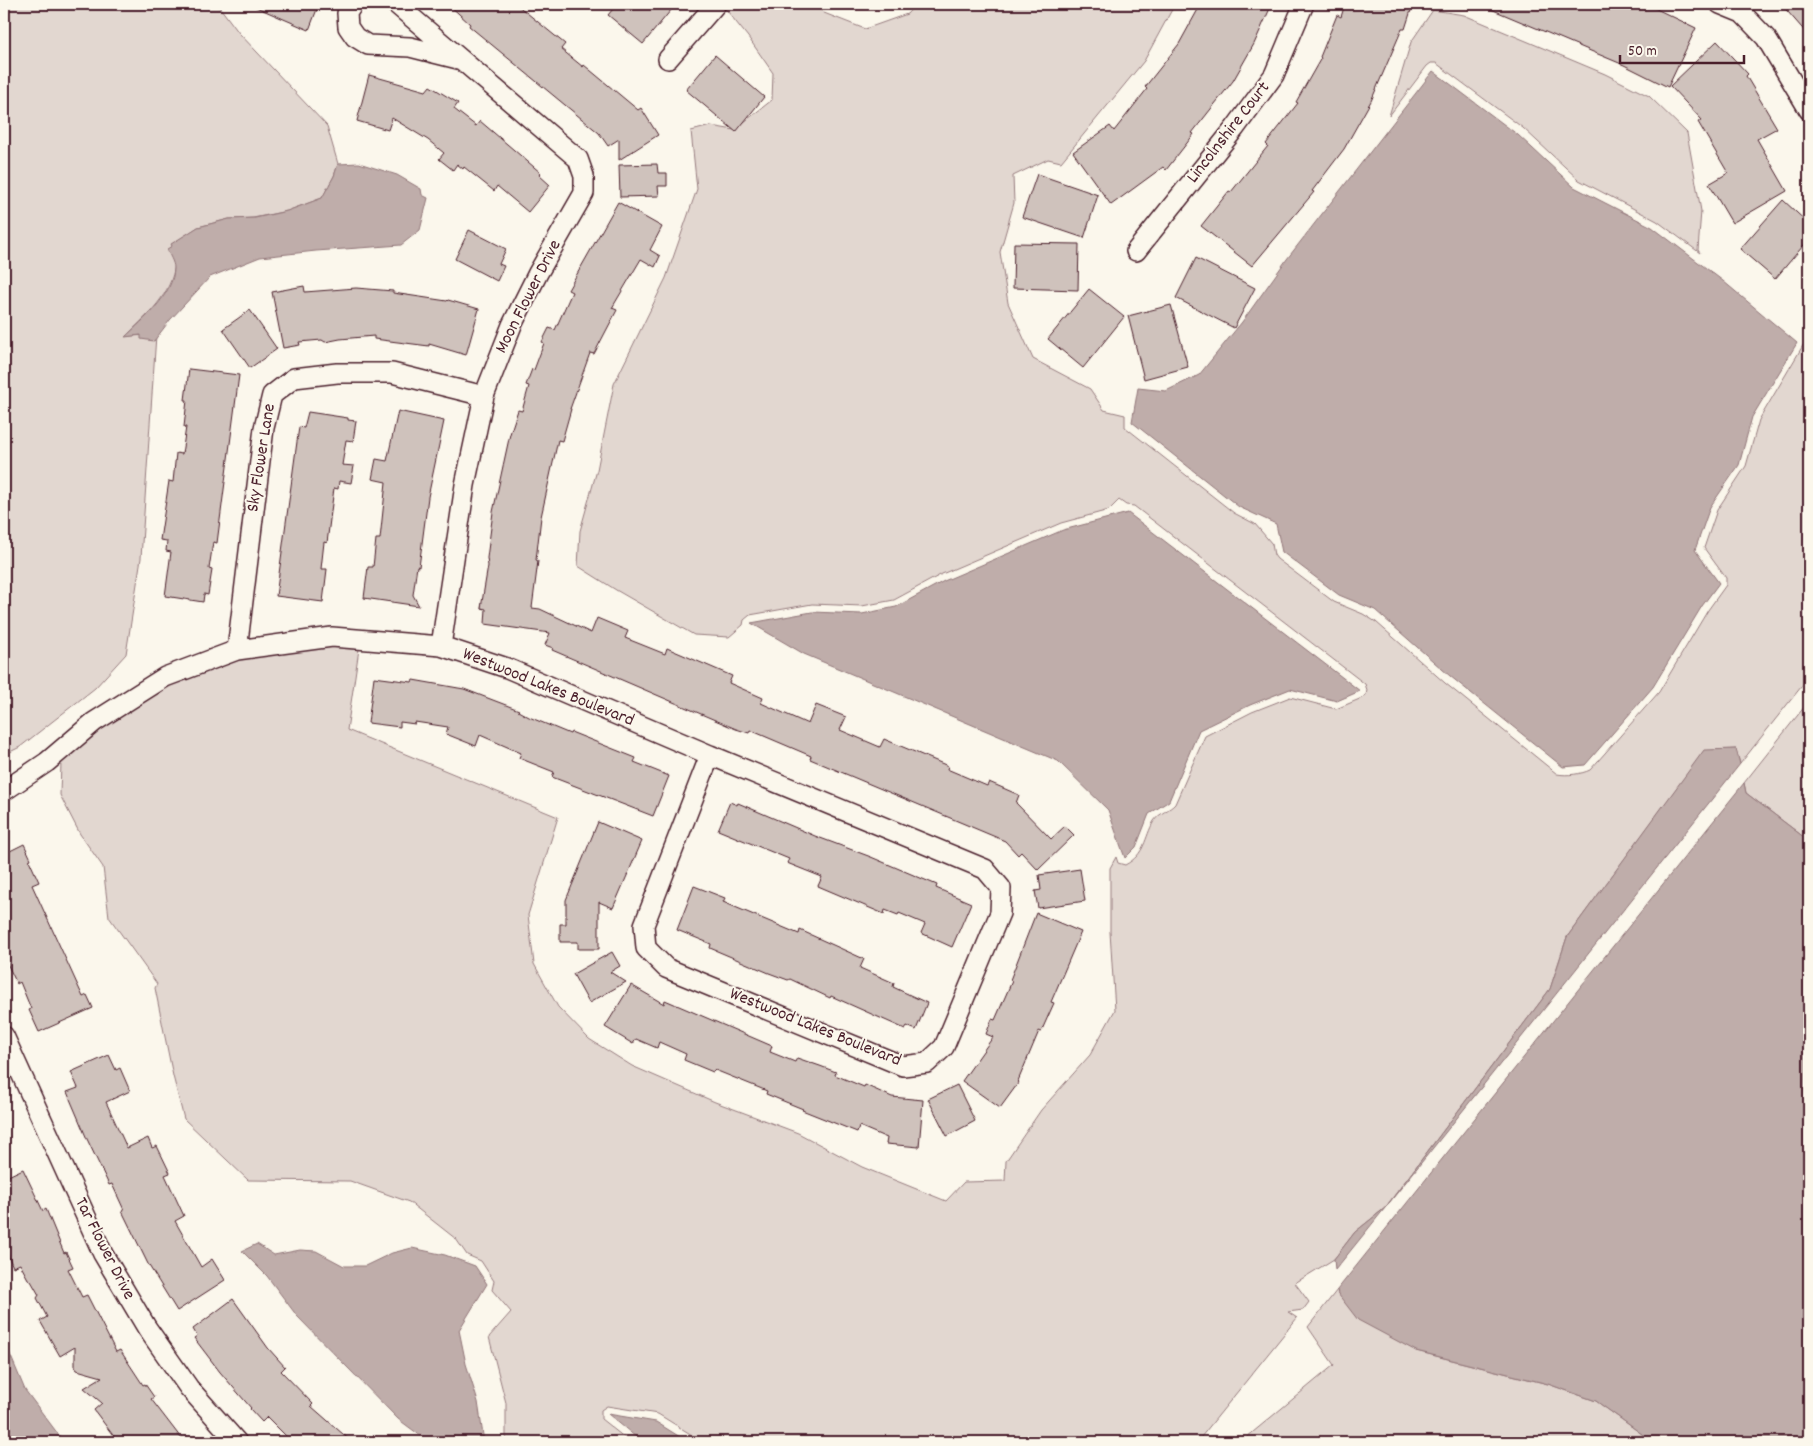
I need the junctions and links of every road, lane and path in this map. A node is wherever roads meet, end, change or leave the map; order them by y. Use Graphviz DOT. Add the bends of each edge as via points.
graph roads {
  1 [pos="353,4"];
  2 [pos="396,4"];
  3 [pos="716,4"];
  4 [pos="1304,4"];
  5 [pos="1720,4"];
  6 [pos="668,59"];
  7 [pos="464,61"];
  8 [pos="1809,110"];
  9 [pos="1136,252"];
  10 [pos="484,396"];
  11 [pos="441,646"];
  12 [pos="237,650"];
  13 [pos="710,755"];
  14 [pos="4,791"];
  15 [pos="4,1036"];
  16 [pos="237,1442"];
  1 -- 7 [label="street, Moon Flower Drive" via="347,13 348,27 355,38 368,44 410,47"];
  2 -- 7 [label="street, Moon Flower Drive"];
  3 -- 6 [label="street"];
  4 -- 9 [label="street, Lincolnshire Court" via="1274,75"];
  5 -- 8 [label="street" via="1742,13 1766,38"];
  7 -- 10 [label="street, Moon Flower Drive" via="578,159 584,176 584,193 512,325"];
  10 -- 11 [label="street, Moon Flower Drive" via="464,485"];
  10 -- 12 [label="street, Sky Flower Lane" via="392,373 337,373 294,378 272,395 264,428"];
  11 -- 12 [label="street, Westwood Lakes Boulevard" via="332,637"];
  11 -- 13 [label="street, Westwood Lakes Boulevard" via="507,668"];
  12 -- 14 [label="street, Westwood Lakes Boulevard" via="166,677 94,722 47,762"];
  13 -- 13 [label="street, Westwood Lakes Boulevard" via="985,869 1001,888 1000,914 948,1038 944,1047 927,1063 903,1066 666,968 646,948 644,925"];
  15 -- 16 [label="street, Tar Flower Drive" via="103,1254 147,1328 184,1380"];
}
